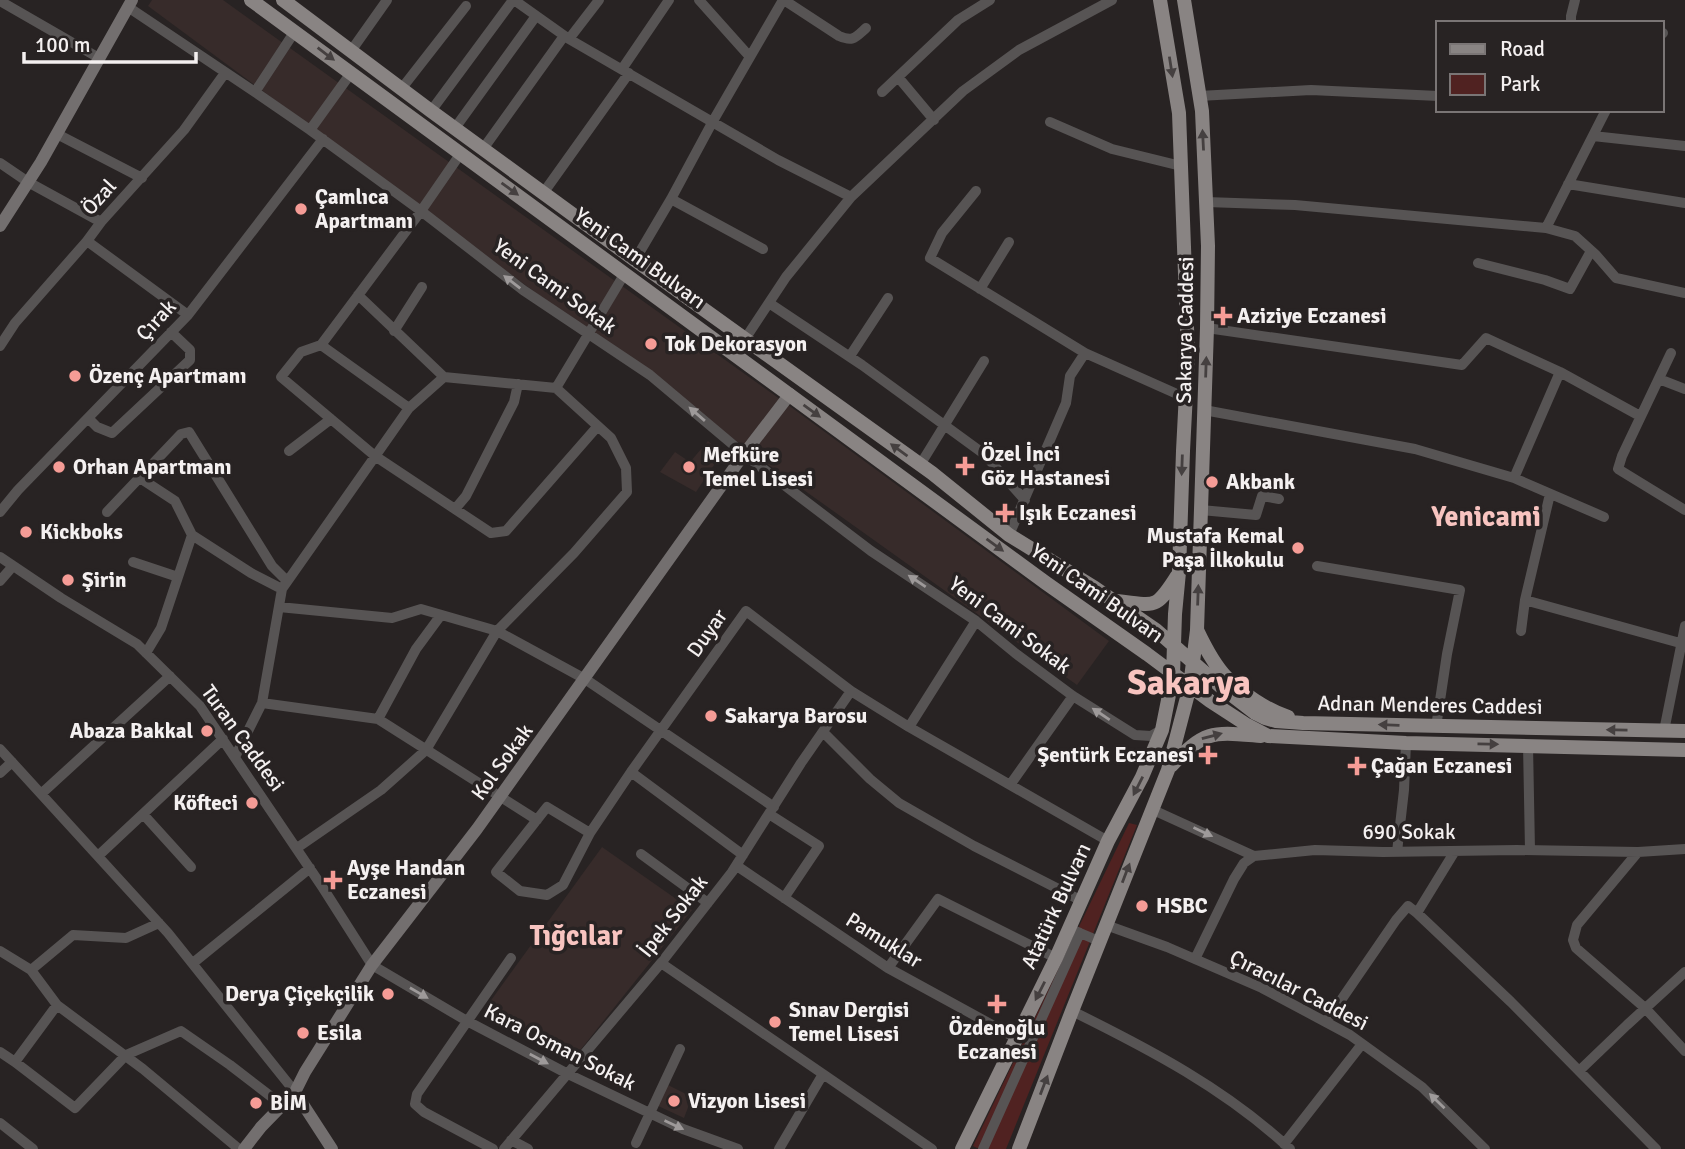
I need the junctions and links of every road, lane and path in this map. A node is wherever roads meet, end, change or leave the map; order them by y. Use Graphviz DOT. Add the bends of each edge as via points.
graph roads {
  1 [pos="251,0"];
  2 [pos="387,0"];
  3 [pos="514,0"];
  4 [pos="599,0"];
  5 [pos="669,0"];
  6 [pos="699,0"];
  7 [pos="784,0"];
  8 [pos="990,0"];
  9 [pos="1112,0"];
  10 [pos="1160,0"];
  11 [pos="1184,0"];
  12 [pos="1575,0"];
  13 [pos="0,1"];
  14 [pos="288,1"];
  15 [pos="130,4"];
  16 [pos="466,6"];
  17 [pos="536,16"];
  18 [pos="1571,21"];
  19 [pos="866,28"];
  20 [pos="295,31"];
  21 [pos="567,37"];
  22 [pos="351,51"];
  23 [pos="750,57"];
  24 [pos="99,58"];
  25 [pos="625,71"];
  26 [pos="225,73"];
  27 [pos="351,73"];
  28 [pos="898,77"];
  29 [pos="402,88"];
  30 [pos="256,92"];
  31 [pos="882,92"];
  32 [pos="1199,96"];
  33 [pos="1436,96"];
  34 [pos="431,111"];
  35 [pos="1605,112"];
  36 [pos="934,120"];
  37 [pos="712,121"];
  38 [pos="1050,122"];
  39 [pos="455,128"];
  40 [pos="310,130"];
  41 [pos="57,134"];
  42 [pos="1593,136"];
  43 [pos="323,139"];
  44 [pos="1685,146"];
  45 [pos="483,149"];
  46 [pos="461,153"];
  47 [pos="0,163"];
  48 [pos="1181,166"];
  49 [pos="142,178"];
  50 [pos="28,182"];
  51 [pos="1568,184"];
  52 [pos="976,191"];
  53 [pos="544,192"];
  54 [pos="851,197"];
  55 [pos="671,200"];
  56 [pos="1206,202"];
  57 [pos="1685,202"];
  58 [pos="421,211"];
  59 [pos="101,222"];
  60 [pos="0,226"];
  61 [pos="1546,228"];
  62 [pos="88,241"];
  63 [pos="1009,242"];
  64 [pos="763,249"];
  65 [pos="1591,251"];
  66 [pos="635,260"];
  67 [pos="1478,263"];
  68 [pos="625,274"];
  69 [pos="422,288"];
  70 [pos="980,289"];
  71 [pos="1685,293"];
  72 [pos="359,295"];
  73 [pos="888,298"];
  74 [pos="769,303"];
  75 [pos="188,314"];
  76 [pos="1207,328"];
  77 [pos="394,331"];
  78 [pos="171,332"];
  79 [pos="588,335"];
  80 [pos="745,339"];
  81 [pos="321,345"];
  82 [pos="0,346"];
  83 [pos="1085,353"];
  84 [pos="1671,354"];
  85 [pos="850,356"];
  86 [pos="984,360"];
  87 [pos="1560,372"];
  88 [pos="444,377"];
  89 [pos="1659,379"];
  90 [pos="518,384"];
  91 [pos="556,388"];
  92 [pos="1685,389"];
  93 [pos="790,394"];
  94 [pos="1185,398"];
  95 [pos="409,408"];
  96 [pos="1204,410"];
  97 [pos="1640,416"];
  98 [pos="88,418"];
  99 [pos="331,419"];
  100 [pos="945,425"];
  101 [pos="597,427"];
  102 [pos="289,451"];
  103 [pos="744,454"];
  104 [pos="375,456"];
  105 [pos="920,465"];
  106 [pos="140,478"];
  107 [pos="1514,478"];
  108 [pos="1550,494"];
  109 [pos="1279,499"];
  110 [pos="1025,500"];
  111 [pos="455,509"];
  112 [pos="1201,510"];
  113 [pos="1685,510"];
  114 [pos="0,512"];
  115 [pos="107,512"];
  116 [pos="1604,517"];
  117 [pos="192,535"];
  118 [pos="1009,535"];
  119 [pos="0,557"];
  120 [pos="133,562"];
  121 [pos="13,566"];
  122 [pos="1317,566"];
  123 [pos="1179,572"];
  124 [pos="178,577"];
  125 [pos="0,581"];
  126 [pos="285,585"];
  127 [pos="1525,600"];
  128 [pos="1116,601"];
  129 [pos="279,607"];
  130 [pos="441,615"];
  131 [pos="976,621"];
  132 [pos="1685,626"];
  133 [pos="1197,630"];
  134 [pos="497,631"];
  135 [pos="1521,631"];
  136 [pos="1680,643"];
  137 [pos="1174,645"];
  138 [pos="146,653"];
  139 [pos="1154,659"];
  140 [pos="1194,663"];
  141 [pos="1173,674"];
  142 [pos="170,676"];
  143 [pos="585,679"];
  144 [pos="1190,687"];
  145 [pos="851,691"];
  146 [pos="1169,694"];
  147 [pos="1073,696"];
  148 [pos="262,703"];
  149 [pos="378,719"];
  150 [pos="1303,723"];
  151 [pos="909,727"];
  152 [pos="1436,727"];
  153 [pos="661,730"];
  154 [pos="1162,730"];
  155 [pos="1664,731"];
  156 [pos="1685,731"];
  157 [pos="823,732"];
  158 [pos="1268,736"];
  159 [pos="223,738"];
  160 [pos="1406,743"];
  161 [pos="1528,745"];
  162 [pos="0,749"];
  163 [pos="426,750"];
  164 [pos="1685,750"];
  165 [pos="235,757"];
  166 [pos="12,762"];
  167 [pos="1167,770"];
  168 [pos="631,772"];
  169 [pos="0,773"];
  170 [pos="1010,785"];
  171 [pos="41,794"];
  172 [pos="500,797"];
  173 [pos="1151,809"];
  174 [pos="771,810"];
  175 [pos="143,814"];
  176 [pos="537,820"];
  177 [pos="590,833"];
  178 [pos="1108,841"];
  179 [pos="297,848"];
  180 [pos="1685,849"];
  181 [pos="1530,850"];
  182 [pos="1455,851"];
  183 [pos="1396,852"];
  184 [pos="1638,852"];
  185 [pos="641,854"];
  186 [pos="743,855"];
  187 [pos="98,856"];
  188 [pos="1254,856"];
  189 [pos="737,866"];
  190 [pos="191,867"];
  191 [pos="310,868"];
  192 [pos="784,898"];
  193 [pos="1082,901"];
  194 [pos="708,903"];
  195 [pos="1417,913"];
  196 [pos="159,923"];
  197 [pos="1106,925"];
  198 [pos="1075,931"];
  199 [pos="1099,941"];
  200 [pos="0,951"];
  201 [pos="511,958"];
  202 [pos="1056,958"];
  203 [pos="1195,959"];
  204 [pos="192,963"];
  205 [pos="661,963"];
  206 [pos="372,965"];
  207 [pos="888,968"];
  208 [pos="31,970"];
  209 [pos="1685,972"];
  210 [pos="57,1005"];
  211 [pos="1645,1008"];
  212 [pos="1072,1012"];
  213 [pos="467,1021"];
  214 [pos="1326,1022"];
  215 [pos="1016,1038"];
  216 [pos="1363,1044"];
  217 [pos="680,1048"];
  218 [pos="1685,1051"];
  219 [pos="0,1052"];
  220 [pos="126,1055"];
  221 [pos="15,1062"];
  222 [pos="1579,1070"];
  223 [pos="568,1074"];
  224 [pos="823,1074"];
  225 [pos="295,1092"];
  226 [pos="282,1105"];
  227 [pos="649,1113"];
  228 [pos="0,1123"];
  229 [pos="511,1140"];
  230 [pos="636,1143"];
  231 [pos="1287,1147"];
  232 [pos="33,1149"];
  233 [pos="241,1149"];
  234 [pos="332,1149"];
  235 [pos="493,1149"];
  236 [pos="504,1149"];
  237 [pos="528,1149"];
  238 [pos="738,1149"];
  239 [pos="779,1149"];
  240 [pos="932,1149"];
  241 [pos="962,1149"];
  242 [pos="984,1149"];
  243 [pos="1019,1149"];
  244 [pos="1485,1149"];
  245 [pos="1656,1149"];
  1 -- 20 [label="main road, Yeni Cami Bulvarı"];
  2 -- 22 [label="street"];
  3 -- 17 [label="street"];
  3 -- 34 [label="street"];
  4 -- 21 [label="street"];
  5 -- 25 [label="street"];
  6 -- 23 [label="street"];
  7 -- 19 [label="street" via="847,39"];
  7 -- 23 [label="street"];
  8 -- 28 [label="street" via="958,20"];
  9 -- 36 [label="street" via="1019,50 963,91"];
  10 -- 48 [label="main road, Sakarya Caddesi, one-way" via="1179,113"];
  11 -- 32 [label="main road, Sakarya Caddesi"];
  12 -- 18 [label="street"];
  13 -- 24 [label="street"];
  14 -- 22 [label="main road, Yeni Cami Bulvarı"];
  15 -- 24 [label="street"];
  15 -- 26 [label="street, Yeni Cami Sokak"];
  16 -- 29 [label="street"];
  17 -- 21 [label="street"];
  17 -- 39 [label="street"];
  20 -- 27 [label="main road, Yeni Cami Bulvarı, one-way"];
  20 -- 30 [label="street"];
  21 -- 25 [label="street"];
  21 -- 45 [label="street"];
  22 -- 29 [label="main road, Yeni Cami Bulvarı"];
  23 -- 37 [label="street"];
  24 -- 41 [label="street"];
  25 -- 37 [label="street"];
  25 -- 53 [label="street"];
  26 -- 30 [label="street, Yeni Cami Sokak"];
  26 -- 49 [label="street, Özal"];
  27 -- 40 [label="street"];
  27 -- 46 [label="main road, Yeni Cami Bulvarı"];
  28 -- 31 [label="street"];
  28 -- 36 [label="street"];
  29 -- 34 [label="main road, Yeni Cami Bulvarı"];
  30 -- 40 [label="street, Yeni Cami Sokak"];
  32 -- 33 [label="street" via="1311,90"];
  56 -- 32 [label="main road, Sakarya Caddesi, one-way"];
  34 -- 39 [label="main road, Yeni Cami Bulvarı"];
  35 -- 42 [label="street"];
  36 -- 54 [label="street"];
  37 -- 54 [label="street"];
  37 -- 55 [label="street"];
  38 -- 48 [label="street" via="1112,149"];
  39 -- 45 [label="main road, Yeni Cami Bulvarı"];
  40 -- 43 [label="street, Yeni Cami Sokak"];
  41 -- 49 [label="street"];
  41 -- 50 [label="street"];
  42 -- 44 [label="street"];
  42 -- 51 [label="street"];
  43 -- 58 [label="street, Yeni Cami Sokak"];
  43 -- 75 [label="street, Çırak"];
  45 -- 53 [label="main road, Yeni Cami Bulvarı"];
  46 -- 58 [label="street"];
  46 -- 68 [label="main road, Yeni Cami Bulvarı, one-way"];
  47 -- 50 [label="street"];
  48 -- 94 [label="main road, Sakarya Caddesi" via="1188,355"];
  49 -- 59 [label="street, Özal"];
  50 -- 59 [label="street"];
  50 -- 60 [label="street"];
  51 -- 57 [label="street"];
  51 -- 61 [label="street"];
  52 -- 70 [label="street" via="942,233 930,258"];
  53 -- 66 [label="main road, Yeni Cami Bulvarı"];
  54 -- 74 [label="street"];
  55 -- 64 [label="street"];
  55 -- 66 [label="street"];
  56 -- 61 [label="street" via="1295,205"];
  56 -- 76 [label="main road, Sakarya Caddesi"];
  58 -- 72 [label="street"];
  79 -- 58 [label="street, Yeni Cami Sokak, one-way"];
  59 -- 62 [label="street, Özal"];
  61 -- 65 [label="street" via="1575,236"];
  62 -- 75 [label="street"];
  62 -- 82 [label="street, Özal"];
  63 -- 70 [label="street"];
  65 -- 67 [label="street" via="1570,289"];
  65 -- 71 [label="street" via="1616,278"];
  66 -- 80 [label="main road, Yeni Cami Bulvarı"];
  68 -- 79 [label="street"];
  68 -- 93 [label="main road, Yeni Cami Bulvarı"];
  69 -- 77 [label="street"];
  70 -- 83 [label="street"];
  72 -- 77 [label="street"];
  72 -- 81 [label="street"];
  73 -- 85 [label="street"];
  74 -- 80 [label="street"];
  74 -- 85 [label="street"];
  75 -- 78 [label="street, Çırak"];
  76 -- 87 [label="street" via="1462,365 1486,338"];
  96 -- 76 [label="main road, Sakarya Caddesi, one-way"];
  77 -- 88 [label="street"];
  78 -- 98 [label="street, Çırak"];
  78 -- 98 [label="street" via="190,350 190,360 112,433"];
  79 -- 91 [label="street"];
  103 -- 79 [label="street, Yeni Cami Sokak, one-way" via="650,376"];
  105 -- 80 [label="main road, Yeni Cami Bulvarı, one-way"];
  81 -- 95 [label="street"];
  81 -- 99 [label="street" via="301,352 281,377"];
  83 -- 94 [label="street"];
  83 -- 110 [label="street" via="1070,376 1066,403"];
  84 -- 89 [label="street"];
  85 -- 100 [label="street"];
  86 -- 100 [label="street"];
  87 -- 97 [label="street"];
  87 -- 107 [label="street"];
  88 -- 90 [label="street"];
  88 -- 95 [label="street"];
  89 -- 92 [label="street"];
  89 -- 97 [label="street"];
  90 -- 91 [label="street"];
  90 -- 111 [label="street" via="514,402"];
  91 -- 101 [label="street"];
  93 -- 103 [label="street, Kol Sokak"];
  93 -- 139 [label="main road, Yeni Cami Bulvarı, one-way"];
  94 -- 123 [label="main road, Sakarya Caddesi, one-way"];
  95 -- 104 [label="street"];
  96 -- 107 [label="street" via="1415,449"];
  96 -- 112 [label="main road, Sakarya Caddesi"];
  97 -- 113 [label="street" via="1618,469"];
  98 -- 114 [label="street, Çırak"];
  99 -- 102 [label="street"];
  99 -- 104 [label="street"];
  100 -- 105 [label="street"];
  100 -- 110 [label="street" via="984,454"];
  101 -- 111 [label="street" via="506,531 491,533"];
  101 -- 134 [label="street" via="611,438 626,468 627,492"];
  131 -- 103 [label="street, Yeni Cami Sokak, one-way" via="871,551"];
  103 -- 143 [label="street, Kol Sokak"];
  104 -- 111 [label="street"];
  104 -- 126 [label="street"];
  105 -- 118 [label="main road, Yeni Cami Bulvarı"];
  106 -- 115 [label="street"];
  106 -- 117 [label="street" via="174,501"];
  106 -- 126 [label="street" via="189,432"];
  107 -- 108 [label="street"];
  108 -- 116 [label="street"];
  108 -- 127 [label="street"];
  109 -- 112 [label="street" via="1262,496 1256,515"];
  110 -- 118 [label="street"];
  133 -- 112 [label="main road, Sakarya Caddesi, one-way"];
  117 -- 124 [label="street"];
  117 -- 126 [label="street" via="251,573"];
  118 -- 128 [label="main road, Yeni Cami Bulvarı"];
  119 -- 121 [label="street, Turan Caddesi"];
  120 -- 124 [label="street"];
  121 -- 125 [label="street"];
  121 -- 138 [label="street, Turan Caddesi"];
  122 -- 152 [label="street" via="1460,590"];
  123 -- 128 [label="main road" via="1157,603"];
  123 -- 137 [label="main road, Sakarya Caddesi"];
  124 -- 138 [label="street" via="161,628"];
  126 -- 129 [label="street"];
  127 -- 135 [label="street"];
  127 -- 136 [label="street"];
  128 -- 137 [label="main road, Yeni Cami Bulvarı"];
  129 -- 130 [label="street" via="392,618 421,609"];
  129 -- 148 [label="street"];
  130 -- 134 [label="street"];
  130 -- 149 [label="street" via="416,649"];
  131 -- 147 [label="street, Yeni Cami Sokak"];
  131 -- 151 [label="street"];
  132 -- 136 [label="street"];
  133 -- 140 [label="main road, Sakarya Caddesi"];
  133 -- 150 [label="main road" via="1206,650 1234,685 1279,714"];
  134 -- 143 [label="street"];
  134 -- 163 [label="street"];
  136 -- 155 [label="street"];
  137 -- 140 [label="main road, Yeni Cami Bulvarı"];
  137 -- 141 [label="main road, Sakarya Caddesi"];
  138 -- 142 [label="street, Turan Caddesi"];
  139 -- 141 [label="main road, Yeni Cami Bulvarı"];
  139 -- 146 [label="main road" via="1166,678"];
  140 -- 144 [label="main road, Sakarya Caddesi"];
  140 -- 150 [label="main road, Adnan Menderes Caddesi" via="1255,713 1276,721"];
  141 -- 144 [label="main road, Yeni Cami Bulvarı"];
  141 -- 146 [label="main road, Atatürk Bulvarı"];
  142 -- 159 [label="street, Turan Caddesi"];
  142 -- 171 [label="street"];
  143 -- 153 [label="street"];
  143 -- 172 [label="street, Kol Sokak"];
  144 -- 158 [label="main road, Adnan Menderes Caddesi"];
  144 -- 167 [label="main road"];
  145 -- 151 [label="street, Duyar"];
  145 -- 153 [label="street, Duyar" via="746,611"];
  145 -- 157 [label="street, İpek Sokak"];
  146 -- 154 [label="main road, Atatürk Bulvarı"];
  154 -- 147 [label="street, Yeni Cami Sokak, one-way" via="1136,736"];
  147 -- 170 [label="street"];
  148 -- 149 [label="street"];
  148 -- 165 [label="street"];
  149 -- 163 [label="street"];
  152 -- 150 [label="main road, Adnan Menderes Caddesi, one-way"];
  151 -- 170 [label="street, Duyar"];
  155 -- 152 [label="main road, Adnan Menderes Caddesi, one-way"];
  153 -- 168 [label="street, Duyar"];
  153 -- 174 [label="street"];
  154 -- 178 [label="main road, Atatürk Bulvarı, one-way"];
  155 -- 156 [label="main road, Adnan Menderes Caddesi"];
  157 -- 174 [label="street, İpek Sokak"];
  157 -- 193 [label="street" via="900,803"];
  158 -- 160 [label="main road, Adnan Menderes Caddesi"];
  167 -- 158 [label="main road, one-way" via="1208,736"];
  159 -- 165 [label="street, Turan Caddesi"];
  159 -- 175 [label="street"];
  160 -- 161 [label="main road, Adnan Menderes Caddesi, one-way"];
  160 -- 183 [label="street"];
  161 -- 164 [label="main road, Adnan Menderes Caddesi"];
  161 -- 181 [label="street"];
  162 -- 166 [label="street"];
  163 -- 172 [label="street"];
  163 -- 179 [label="street" via="381,790"];
  165 -- 179 [label="street, Turan Caddesi"];
  166 -- 169 [label="street"];
  166 -- 171 [label="street"];
  167 -- 173 [label="main road"];
  168 -- 177 [label="street, Duyar"];
  168 -- 186 [label="street"];
  170 -- 178 [label="street, Duyar"];
  171 -- 187 [label="street"];
  172 -- 176 [label="street"];
  172 -- 206 [label="street, Kol Sokak"];
  173 -- 188 [label="street, one-way"];
  197 -- 173 [label="main road, one-way"];
  174 -- 186 [label="street, İpek Sokak"];
  174 -- 192 [label="street" via="819,846"];
  175 -- 187 [label="street"];
  175 -- 190 [label="street"];
  176 -- 177 [label="street" via="547,807"];
  176 -- 177 [label="street, Duyar" via="496,872 520,891 547,895 563,885"];
  178 -- 193 [label="main road, Atatürk Bulvarı"];
  179 -- 191 [label="street, Turan Caddesi"];
  180 -- 184 [label="street, 690 Sokak"];
  181 -- 182 [label="street, 690 Sokak"];
  181 -- 184 [label="street, 690 Sokak"];
  182 -- 183 [label="street, 690 Sokak"];
  182 -- 195 [label="street"];
  183 -- 188 [label="street, 690 Sokak" via="1315,850"];
  184 -- 211 [label="street" via="1577,925 1573,940 1576,948"];
  185 -- 194 [label="street"];
  186 -- 189 [label="street, İpek Sokak"];
  187 -- 196 [label="street"];
  188 -- 203 [label="street" via="1234,879"];
  189 -- 192 [label="street, Pamuklar"];
  189 -- 194 [label="street, İpek Sokak"];
  191 -- 204 [label="street"];
  191 -- 206 [label="street, Turan Caddesi"];
  192 -- 207 [label="street, Pamuklar"];
  193 -- 198 [label="main road, Atatürk Bulvarı"];
  194 -- 205 [label="street, İpek Sokak"];
  195 -- 214 [label="street" via="1408,906 1396,920"];
  195 -- 222 [label="street"];
  196 -- 204 [label="street"];
  196 -- 208 [label="street" via="126,939 73,934"];
  197 -- 199 [label="main road"];
  197 -- 203 [label="street, Çıracılar Caddesi"];
  198 -- 199 [label="street"];
  198 -- 202 [label="main road, Atatürk Bulvarı"];
  198 -- 242 [label="street"];
  199 -- 212 [label="main road"];
  200 -- 208 [label="street"];
  201 -- 213 [label="street"];
  202 -- 207 [label="street" via="938,899"];
  202 -- 215 [label="main road, Atatürk Bulvarı, one-way"];
  203 -- 214 [label="street, Çıracılar Caddesi"];
  204 -- 225 [label="street"];
  205 -- 223 [label="street, İpek Sokak"];
  205 -- 224 [label="street"];
  206 -- 213 [label="street, Kara Osman Sokak, one-way"];
  206 -- 225 [label="street, Kol Sokak"];
  207 -- 215 [label="street, Pamuklar"];
  208 -- 210 [label="street"];
  209 -- 211 [label="street"];
  210 -- 220 [label="street"];
  210 -- 221 [label="street"];
  211 -- 218 [label="street"];
  211 -- 222 [label="street"];
  212 -- 231 [label="street" via="1141,1045 1229,1098"];
  243 -- 212 [label="main road, one-way"];
  213 -- 223 [label="street, Kara Osman Sokak, one-way"];
  213 -- 235 [label="street" via="417,1094 415,1104"];
  214 -- 216 [label="street, Çıracılar Caddesi"];
  215 -- 241 [label="main road, Atatürk Bulvarı"];
  216 -- 231 [label="street"];
  244 -- 216 [label="street, Çıracılar Caddesi, one-way" via="1422,1087"];
  217 -- 227 [label="street"];
  219 -- 221 [label="street"];
  220 -- 221 [label="street" via="75,1108"];
  220 -- 226 [label="street" via="181,1031"];
  220 -- 233 [label="street"];
  222 -- 245 [label="street"];
  223 -- 227 [label="street, Kara Osman Sokak"];
  223 -- 229 [label="street, İpek Sokak"];
  224 -- 239 [label="street"];
  224 -- 240 [label="street"];
  225 -- 226 [label="street, Kol Sokak"];
  225 -- 234 [label="street"];
  226 -- 233 [label="street, Kol Sokak"];
  227 -- 230 [label="street"];
  227 -- 238 [label="street, Kara Osman Sokak, one-way"];
  228 -- 232 [label="street"];
  229 -- 236 [label="street, İpek Sokak"];
  229 -- 237 [label="street"];
}
